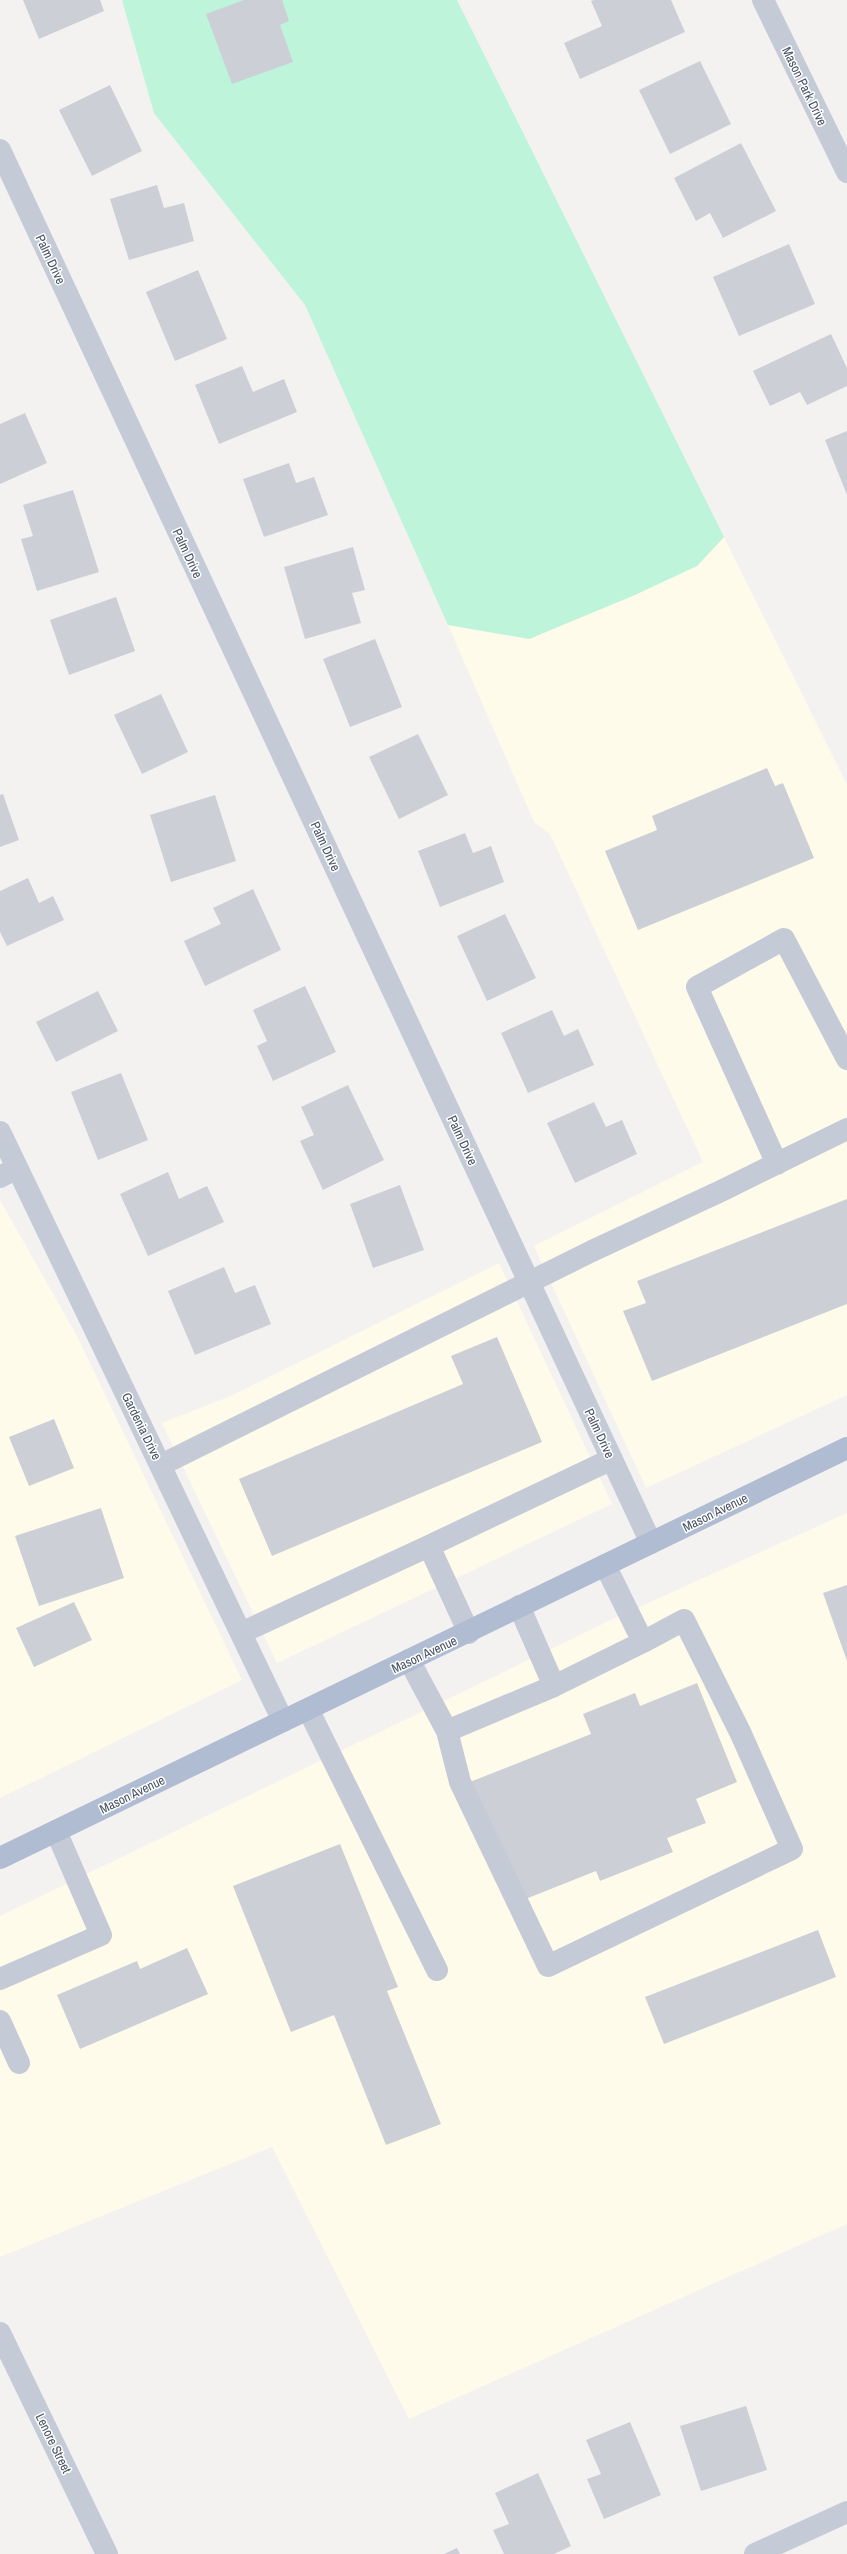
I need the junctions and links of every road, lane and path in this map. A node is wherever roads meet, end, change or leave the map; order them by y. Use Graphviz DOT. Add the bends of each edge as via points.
graph roads {
  1 [pos="763,0"];
  2 [pos="0,150"];
  3 [pos="847,172"];
  4 [pos="847,1060"];
  5 [pos="847,1129"];
  6 [pos="0,1132"];
  7 [pos="777,1164"];
  8 [pos="8,1173"];
  9 [pos="530,1283"];
  10 [pos="847,1448"];
  11 [pos="612,1459"];
  12 [pos="161,1465"];
  13 [pos="651,1543"];
  14 [pos="429,1546"];
  15 [pos="605,1565"];
  16 [pos="519,1606"];
  17 [pos="241,1633"];
  18 [pos="469,1633"];
  19 [pos="643,1642"];
  20 [pos="409,1660"];
  21 [pos="554,1686"];
  22 [pos="308,1709"];
  23 [pos="283,1721"];
  24 [pos="447,1731"];
  25 [pos="56,1831"];
  26 [pos="0,1858"];
  27 [pos="437,1970"];
  28 [pos="0,1979"];
  29 [pos="0,2021"];
  30 [pos="19,2063"];
  31 [pos="0,2333"];
  32 [pos="847,2512"];
  33 [pos="107,2554"];
  34 [pos="755,2554"];
  1 -- 3 [label="street, Mason Park Drive"];
  2 -- 9 [label="street, Palm Drive"];
  4 -- 7 [label="street" via="784,939 697,987"];
  5 -- 7 [label="street"];
  6 -- 8 [label="street, Gardenia Drive"];
  7 -- 9 [label="street"];
  8 -- 12 [label="street, Gardenia Drive"];
  9 -- 11 [label="street, Palm Drive"];
  9 -- 12 [label="street"];
  10 -- 13 [label="main road, Mason Avenue"];
  11 -- 13 [label="street, Palm Drive"];
  11 -- 14 [label="street"];
  12 -- 17 [label="street, Gardenia Drive"];
  13 -- 15 [label="main road, Mason Avenue"];
  14 -- 17 [label="street"];
  14 -- 18 [label="street"];
  15 -- 16 [label="main road, Mason Avenue"];
  15 -- 19 [label="street"];
  16 -- 18 [label="main road, Mason Avenue"];
  16 -- 21 [label="street"];
  17 -- 23 [label="street, Gardenia Drive"];
  18 -- 20 [label="main road, Mason Avenue"];
  19 -- 21 [label="street"];
  19 -- 24 [label="street" via="684,1620 741,1734 792,1849 548,1966 460,1782"];
  20 -- 22 [label="main road, Mason Avenue"];
  20 -- 24 [label="street"];
  21 -- 24 [label="street"];
  22 -- 23 [label="main road, Mason Avenue"];
  22 -- 27 [label="street"];
  23 -- 25 [label="main road, Mason Avenue"];
  25 -- 26 [label="main road, Mason Avenue"];
  25 -- 28 [label="street" via="101,1934"];
  29 -- 30 [label="street"];
  31 -- 33 [label="street, Lenore Street"];
  32 -- 34 [label="street"];
}
